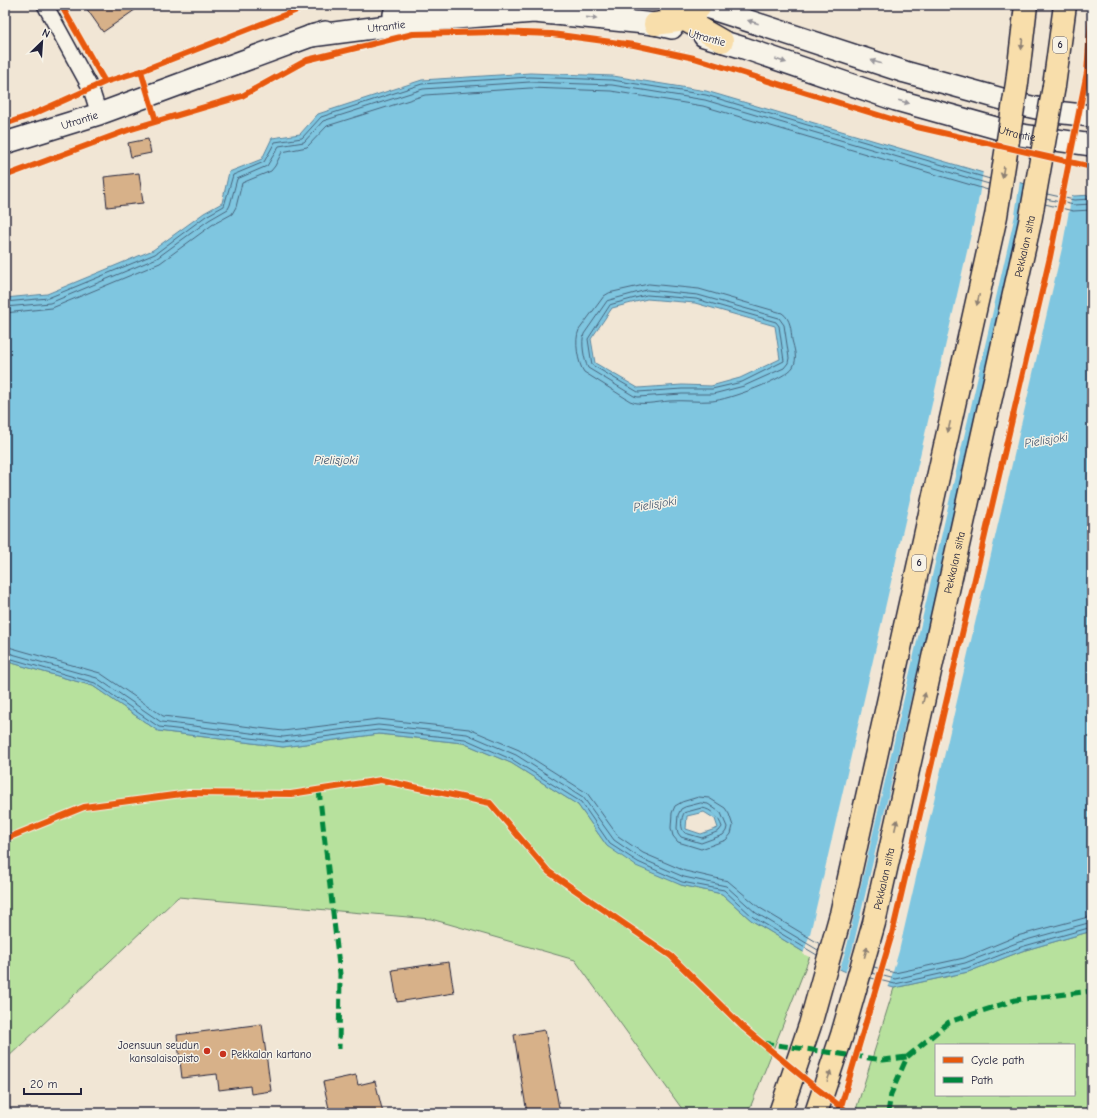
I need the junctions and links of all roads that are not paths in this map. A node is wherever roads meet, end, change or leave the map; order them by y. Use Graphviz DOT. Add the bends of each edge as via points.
graph roads {
  1 [pos="45,5"];
  2 [pos="428,5"];
  3 [pos="669,5"];
  4 [pos="700,5"];
  5 [pos="1026,5"];
  6 [pos="1065,5"];
  7 [pos="685,20"];
  8 [pos="655,24"];
  9 [pos="311,36"];
  10 [pos="722,41"];
  11 [pos="99,114"];
  12 [pos="1092,116"];
  13 [pos="5,143"];
  14 [pos="1092,145"];
  15 [pos="780,1113"];
  16 [pos="816,1113"];
  1 -- 11 [label="street" via="90,89"];
  2 -- 9 [label="main road, Utrantie"];
  3 -- 7 [label="highway"];
  4 -- 7 [label="highway" via="695,14"];
  12 -- 4 [label="main road, one-way" via="1055,112 904,72"];
  5 -- 15 [label="highway, 6, one-way, bridge" via="1017,83 994,224 841,914 810,1025"];
  16 -- 6 [label="highway, Pekkalan silta / 6, one-way, bridge" via="842,1035 876,915 1030,222 1054,86"];
  7 -- 8 [label="highway"];
  7 -- 10 [label="highway"];
  9 -- 8 [label="main road, Utrantie, one-way" via="442,19 534,12"];
  8 -- 10 [label="main road, Utrantie"];
  9 -- 11 [label="main road, Utrantie"];
  10 -- 14 [label="main road, Utrantie, one-way" via="896,100 1006,131"];
  11 -- 13 [label="main road, Utrantie"];
}
